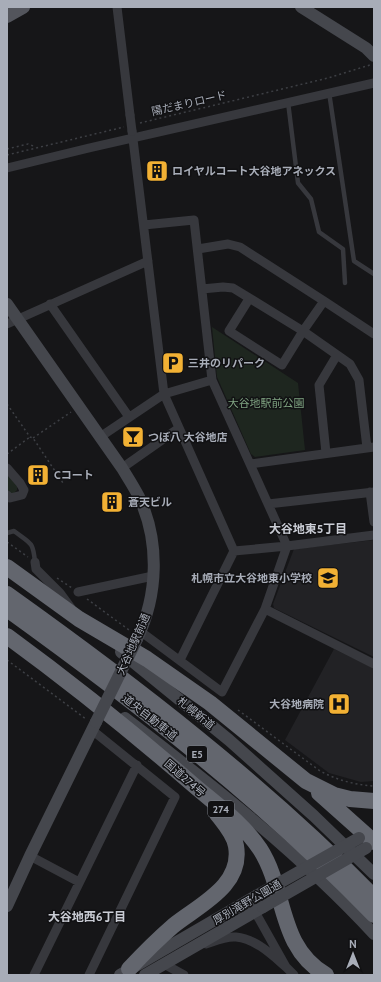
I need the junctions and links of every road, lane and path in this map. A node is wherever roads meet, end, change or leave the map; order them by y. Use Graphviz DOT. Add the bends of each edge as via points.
graph roads {
  1 [pos="23,7"];
  2 [pos="117,7"];
  3 [pos="301,7"];
  4 [pos="7,16"];
  5 [pos="374,56"];
  6 [pos="374,64"];
  7 [pos="374,82"];
  8 [pos="329,92"];
  9 [pos="288,102"];
  10 [pos="132,130"];
  11 [pos="37,148"];
  12 [pos="7,149"];
  13 [pos="7,155"];
  14 [pos="7,168"];
  15 [pos="144,225"];
  16 [pos="198,249"];
  17 [pos="148,261"];
  18 [pos="374,274"];
  19 [pos="345,283"];
  20 [pos="202,289"];
  21 [pos="249,299"];
  22 [pos="324,301"];
  23 [pos="7,304"];
  24 [pos="50,304"];
  25 [pos="12,321"];
  26 [pos="303,331"];
  27 [pos="374,334"];
  28 [pos="337,355"];
  29 [pos="212,380"];
  30 [pos="164,394"];
  31 [pos="7,404"];
  32 [pos="71,412"];
  33 [pos="129,417"];
  34 [pos="179,428"];
  35 [pos="30,437"];
  36 [pos="100,437"];
  37 [pos="33,438"];
  38 [pos="371,448"];
  39 [pos="326,453"];
  40 [pos="7,454"];
  41 [pos="250,464"];
  42 [pos="7,468"];
  43 [pos="122,468"];
  44 [pos="62,483"];
  45 [pos="372,492"];
  46 [pos="7,495"];
  47 [pos="268,504"];
  48 [pos="374,522"];
  49 [pos="7,532"];
  50 [pos="374,535"];
  51 [pos="7,542"];
  52 [pos="287,546"];
  53 [pos="234,551"];
  54 [pos="35,562"];
  55 [pos="7,567"];
  56 [pos="54,575"];
  57 [pos="154,576"];
  58 [pos="78,592"];
  59 [pos="7,594"];
  60 [pos="7,609"];
  61 [pos="264,609"];
  62 [pos="79,619"];
  63 [pos="135,634"];
  64 [pos="7,636"];
  65 [pos="7,660"];
  66 [pos="180,660"];
  67 [pos="374,664"];
  68 [pos="66,680"];
  69 [pos="239,710"];
  70 [pos="92,724"];
  71 [pos="137,766"];
  72 [pos="306,781"];
  73 [pos="194,786"];
  74 [pos="374,786"];
  75 [pos="374,801"];
  76 [pos="369,839"];
  77 [pos="30,856"];
  78 [pos="374,874"];
  79 [pos="79,882"];
  80 [pos="374,897"];
  81 [pos="256,904"];
  82 [pos="7,906"];
  83 [pos="374,915"];
  84 [pos="374,934"];
  85 [pos="187,951"];
  86 [pos="164,964"];
  87 [pos="286,968"];
  88 [pos="125,972"];
  89 [pos="34,975"];
  90 [pos="89,975"];
  91 [pos="144,975"];
  92 [pos="184,975"];
  93 [pos="294,975"];
  94 [pos="326,975"];
  1 -- 4 [label="main road"];
  2 -- 10 [label="street, bridge"];
  3 -- 5 [label="street" via="366,48"];
  6 -- 10 [label="path, 陽だまりロード"];
  7 -- 8 [label="street"];
  8 -- 9 [label="street"];
  8 -- 18 [label="lane" via="354,261"];
  9 -- 10 [label="street"];
  9 -- 19 [label="lane" via="298,183 311,199 319,232 342,249"];
  10 -- 11 [label="path, 陽だまりロード"];
  10 -- 14 [label="street"];
  10 -- 15 [label="street"];
  11 -- 12 [label="path" via="28,144"];
  11 -- 13 [label="path, 陽だまりロード"];
  15 -- 16 [label="street" via="194,220"];
  15 -- 17 [label="street"];
  16 -- 20 [label="street"];
  16 -- 22 [label="street" via="228,244 240,247"];
  17 -- 24 [label="street"];
  17 -- 30 [label="street"];
  20 -- 21 [label="street" via="233,288"];
  20 -- 29 [label="street"];
  21 -- 26 [label="street"];
  21 -- 26 [label="street" via="229,331 282,365"];
  22 -- 26 [label="street"];
  22 -- 27 [label="street"];
  23 -- 25 [label="street, 大谷地駅前通"];
  24 -- 25 [label="street"];
  24 -- 33 [label="street"];
  25 -- 36 [label="street, 大谷地駅前通"];
  26 -- 28 [label="street"];
  28 -- 38 [label="street" via="350,364 359,380"];
  28 -- 39 [label="street" via="319,385"];
  29 -- 30 [label="street"];
  29 -- 41 [label="street"];
  30 -- 33 [label="street"];
  30 -- 34 [label="street"];
  31 -- 35 [label="path"];
  32 -- 37 [label="path"];
  33 -- 36 [label="street"];
  34 -- 43 [label="street"];
  34 -- 53 [label="street"];
  35 -- 37 [label="path"];
  35 -- 40 [label="path"];
  36 -- 43 [label="street, 大谷地駅前通"];
  37 -- 44 [label="path"];
  38 -- 39 [label="street"];
  39 -- 41 [label="street"];
  41 -- 47 [label="street"];
  42 -- 46 [label="street" via="24,490 22,495 10,498"];
  43 -- 57 [label="street, 大谷地駅前通" via="144,510 152,547"];
  45 -- 47 [label="street"];
  45 -- 48 [label="street"];
  47 -- 52 [label="street"];
  49 -- 54 [label="lane" via="14,531 31,544"];
  50 -- 52 [label="street"];
  51 -- 54 [label="path"];
  52 -- 53 [label="street"];
  52 -- 61 [label="street"];
  53 -- 66 [label="street"];
  54 -- 62 [label="street" via="36,569 60,593"];
  55 -- 62 [label="highway, 札幌新道"];
  56 -- 58 [label="path"];
  57 -- 58 [label="street"];
  57 -- 63 [label="street, 大谷地駅前通" via="148,609"];
  58 -- 63 [label="path"];
  59 -- 80 [label="highway, 道央自動車道 / E5" via="132,686 200,740 304,830"];
  60 -- 83 [label="highway, 道央自動車道 / E5" via="195,752 344,884"];
  61 -- 66 [label="street" via="222,692"];
  61 -- 67 [label="street"];
  62 -- 72 [label="highway" via="147,659 210,703"];
  62 -- 78 [label="street, 札幌新道" via="229,740"];
  63 -- 66 [label="street"];
  63 -- 70 [label="street, 大谷地駅前通, bridge"];
  64 -- 68 [label="highway, 274"];
  65 -- 70 [label="path"];
  68 -- 73 [label="highway, 国道274号 / 274"];
  68 -- 84 [label="street" via="103,701 224,795 304,865"];
  69 -- 74 [label="path" via="320,771 345,782"];
  70 -- 71 [label="street"];
  70 -- 77 [label="street, 大谷地駅前通"];
  71 -- 79 [label="street"];
  71 -- 90 [label="street" via="175,797"];
  72 -- 75 [label="highway" via="334,795"];
  72 -- 76 [label="highway"];
  73 -- 88 [label="highway" via="228,828 236,845 230,878 215,895 173,926"];
  73 -- 94 [label="highway, 国道274号 / 274" via="240,826 260,850 278,892 290,934 304,957 315,969"];
  76 -- 81 [label="street, 厚別滝野公園通, bridge"];
  77 -- 79 [label="street"];
  77 -- 82 [label="street, 大谷地駅前通"];
  79 -- 89 [label="street"];
  81 -- 85 [label="street, 厚別滝野公園通"];
  81 -- 87 [label="street"];
  81 -- 88 [label="street, 厚別滝野公園通"];
  85 -- 86 [label="street, 厚別滝野公園通"];
  85 -- 87 [label="street" via="236,937 249,940 263,948"];
  86 -- 91 [label="street, 厚別滝野公園通"];
  86 -- 92 [label="street"];
  87 -- 93 [label="street"];
}
